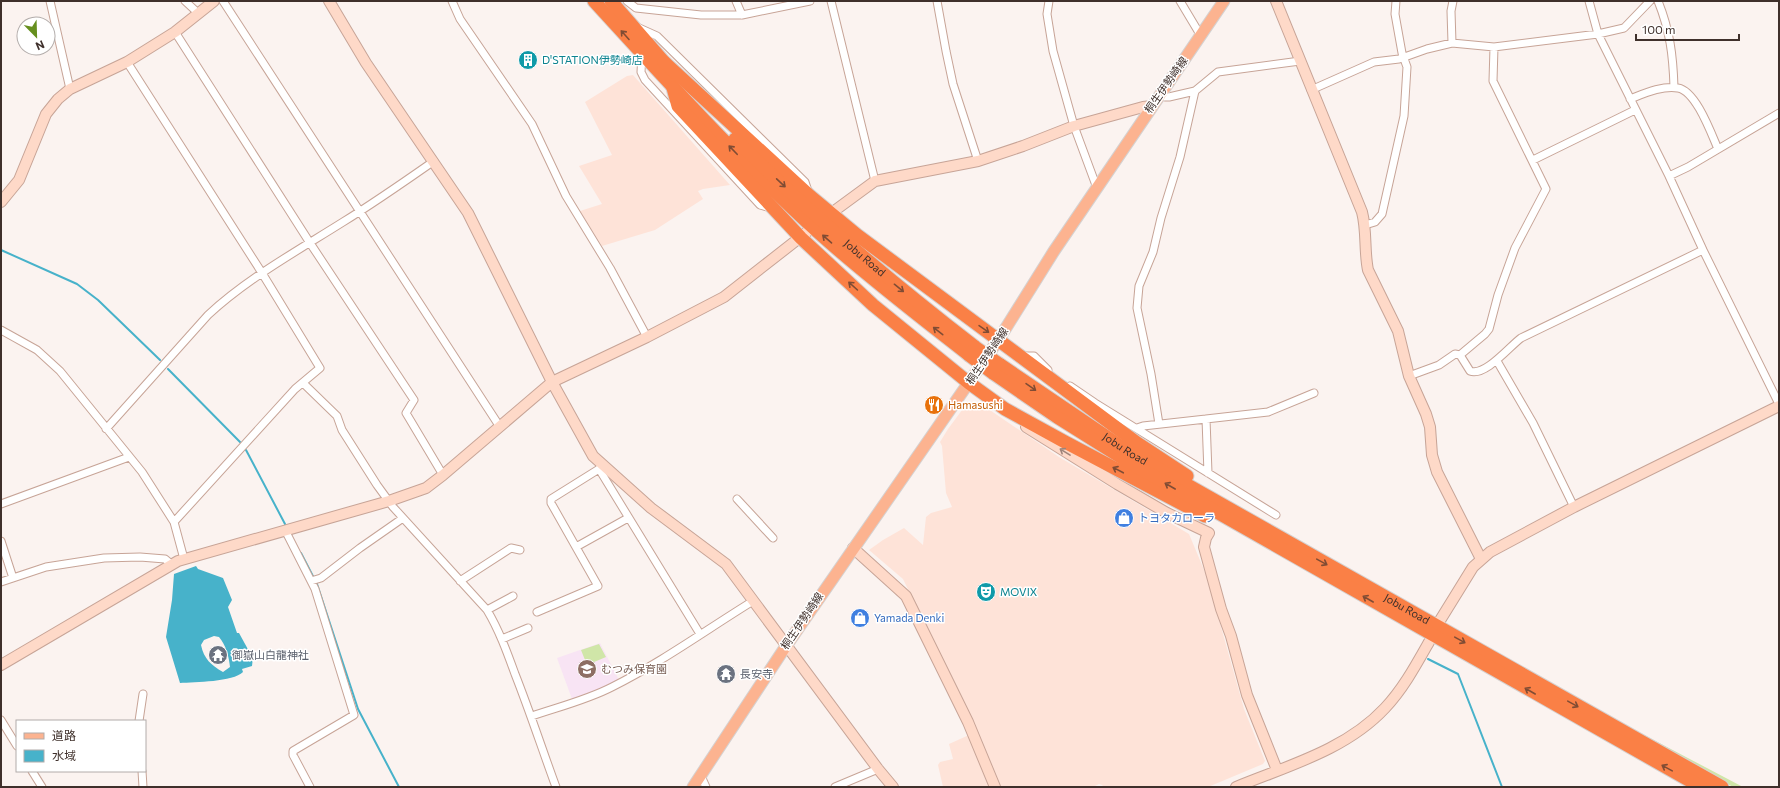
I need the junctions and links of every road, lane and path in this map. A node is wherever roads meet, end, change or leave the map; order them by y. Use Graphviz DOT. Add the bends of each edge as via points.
graph roads {
  1 [pos="50,1"];
  2 [pos="185,1"];
  3 [pos="214,1"];
  4 [pos="223,1"];
  5 [pos="329,1"];
  6 [pos="452,1"];
  7 [pos="594,1"];
  8 [pos="610,1"];
  9 [pos="627,1"];
  10 [pos="736,1"];
  11 [pos="810,1"];
  12 [pos="831,1"];
  13 [pos="937,1"];
  14 [pos="1048,1"];
  15 [pos="1180,1"];
  16 [pos="1224,1"];
  17 [pos="1276,1"];
  18 [pos="1396,1"];
  19 [pos="1453,1"];
  20 [pos="1588,1"];
  21 [pos="1650,1"];
  22 [pos="1658,1"];
  23 [pos="198,13"];
  24 [pos="742,15"];
  25 [pos="631,24"];
  26 [pos="175,32"];
  27 [pos="1598,34"];
  28 [pos="1201,36"];
  29 [pos="1452,43"];
  30 [pos="1494,47"];
  31 [pos="642,54"];
  32 [pos="1404,58"];
  33 [pos="1300,61"];
  34 [pos="127,62"];
  35 [pos="664,62"];
  36 [pos="1674,87"];
  37 [pos="673,88"];
  38 [pos="70,89"];
  39 [pos="1311,90"];
  40 [pos="1195,91"];
  41 [pos="1160,94"];
  42 [pos="1630,99"];
  43 [pos="1152,106"];
  44 [pos="1635,110"];
  45 [pos="1779,113"];
  46 [pos="1074,126"];
  47 [pos="1718,148"];
  48 [pos="1533,160"];
  49 [pos="434,161"];
  50 [pos="978,161"];
  51 [pos="1669,176"];
  52 [pos="875,181"];
  53 [pos="1097,188"];
  54 [pos="810,196"];
  55 [pos="1,202"];
  56 [pos="774,209"];
  57 [pos="360,212"];
  58 [pos="829,215"];
  59 [pos="1365,225"];
  60 [pos="804,235"];
  61 [pos="310,243"];
  62 [pos="1703,250"];
  63 [pos="262,273"];
  64 [pos="1,330"];
  65 [pos="646,337"];
  66 [pos="999,339"];
  67 [pos="972,351"];
  68 [pos="1460,355"];
  69 [pos="1021,358"];
  70 [pos="1497,361"];
  71 [pos="1409,376"];
  72 [pos="552,382"];
  73 [pos="303,383"];
  74 [pos="969,383"];
  75 [pos="1314,393"];
  76 [pos="1779,405"];
  77 [pos="1005,409"];
  78 [pos="1206,418"];
  79 [pos="1159,424"];
  80 [pos="500,427"];
  81 [pos="1137,428"];
  82 [pos="106,429"];
  83 [pos="129,457"];
  84 [pos="600,466"];
  85 [pos="1208,473"];
  86 [pos="443,476"];
  87 [pos="737,499"];
  88 [pos="389,501"];
  89 [pos="1,504"];
  90 [pos="1574,507"];
  91 [pos="1276,515"];
  92 [pos="403,518"];
  93 [pos="628,518"];
  94 [pos="174,522"];
  95 [pos="285,530"];
  96 [pos="773,538"];
  97 [pos="1,541"];
  98 [pos="576,547"];
  99 [pos="853,548"];
  100 [pos="520,550"];
  101 [pos="1303,557"];
  102 [pos="184,559"];
  103 [pos="1481,559"];
  104 [pos="171,564"];
  105 [pos="13,578"];
  106 [pos="311,581"];
  107 [pos="460,581"];
  108 [pos="1,582"];
  109 [pos="513,596"];
  110 [pos="753,601"];
  111 [pos="487,610"];
  112 [pos="537,612"];
  113 [pos="1439,622"];
  114 [pos="528,628"];
  115 [pos="700,634"];
  116 [pos="502,639"];
  117 [pos="1429,642"];
  118 [pos="786,646"];
  119 [pos="1,665"];
  120 [pos="143,694"];
  121 [pos="532,716"];
  122 [pos="1,720"];
  123 [pos="139,720"];
  124 [pos="4,732"];
  125 [pos="16,745"];
  126 [pos="878,769"];
  127 [pos="1277,770"];
  128 [pos="33,772"];
  129 [pos="142,772"];
  130 [pos="701,776"];
  131 [pos="42,787"];
  132 [pos="143,787"];
  133 [pos="310,787"];
  134 [pos="556,787"];
  135 [pos="693,787"];
  136 [pos="706,787"];
  137 [pos="835,787"];
  138 [pos="893,787"];
  139 [pos="995,787"];
  140 [pos="1236,787"];
  141 [pos="1701,787"];
  142 [pos="1722,787"];
  1 -- 38 [label="street"];
  2 -- 23 [label="street"];
  3 -- 23 [label="street"];
  4 -- 57 [label="street"];
  5 -- 49 [label="street" via="366,63"];
  6 -- 65 [label="street" via="460,18 532,124 566,196 607,263"];
  31 -- 7 [label="highway, Jobu Road, one-way"];
  8 -- 25 [label="highway, Jobu Road"];
  9 -- 24 [label="street" via="636,8 701,15"];
  10 -- 24 [label="street"];
  11 -- 24 [label="street"];
  12 -- 52 [label="street"];
  13 -- 50 [label="street" via="953,84"];
  14 -- 46 [label="street" via="1047,14 1053,51"];
  15 -- 28 [label="street"];
  16 -- 28 [label="main road, 桐生伊勢崎線"];
  17 -- 33 [label="street"];
  18 -- 32 [label="street" via="1395,14"];
  19 -- 29 [label="street"];
  20 -- 27 [label="street"];
  21 -- 27 [label="street" via="1624,28"];
  22 -- 36 [label="street" via="1667,22 1673,54"];
  23 -- 26 [label="street"];
  25 -- 35 [label="highway, Jobu Road"];
  25 -- 54 [label="street" via="657,36 805,182"];
  26 -- 34 [label="street"];
  26 -- 61 [label="street"];
  27 -- 30 [label="street"];
  27 -- 42 [label="street"];
  28 -- 41 [label="main road, 桐生伊勢崎線"];
  29 -- 30 [label="street"];
  29 -- 32 [label="street"];
  30 -- 48 [label="street" via="1493,80"];
  31 -- 37 [label="highway, Jobu Road"];
  31 -- 56 [label="street" via="641,72 645,80 760,205"];
  32 -- 39 [label="street" via="1374,62"];
  32 -- 59 [label="street" via="1407,67 1404,116 1382,214 1375,222"];
  33 -- 39 [label="street"];
  33 -- 40 [label="street" via="1218,72"];
  34 -- 38 [label="street"];
  34 -- 63 [label="street"];
  35 -- 54 [label="highway"];
  35 -- 67 [label="highway, Jobu Road, one-way" via="710,112 825,225"];
  36 -- 42 [label="street" via="1644,93"];
  36 -- 47 [label="street" via="1681,88 1694,98"];
  37 -- 56 [label="highway" via="678,106"];
  67 -- 37 [label="highway, Jobu Road, one-way" via="892,295 820,233 750,168"];
  38 -- 55 [label="street" via="46,114 19,180"];
  39 -- 59 [label="street" via="1358,202"];
  40 -- 41 [label="street" via="1169,97"];
  40 -- 79 [label="street" via="1180,157 1153,252 1139,286 1137,308 1152,374"];
  41 -- 43 [label="main road, 桐生伊勢崎線"];
  42 -- 44 [label="street"];
  43 -- 46 [label="street"];
  43 -- 53 [label="main road, 桐生伊勢崎線"];
  44 -- 48 [label="street"];
  44 -- 51 [label="street"];
  45 -- 47 [label="street"];
  46 -- 50 [label="street"];
  46 -- 53 [label="street"];
  47 -- 51 [label="street"];
  48 -- 68 [label="street" via="1546,189 1515,248 1489,329"];
  49 -- 57 [label="street"];
  49 -- 72 [label="street" via="468,213"];
  50 -- 52 [label="street"];
  51 -- 62 [label="street"];
  52 -- 58 [label="street"];
  53 -- 66 [label="main road, 桐生伊勢崎線"];
  54 -- 58 [label="highway"];
  56 -- 60 [label="highway"];
  57 -- 61 [label="street"];
  57 -- 80 [label="street"];
  58 -- 66 [label="highway, one-way"];
  59 -- 71 [label="street" via="1368,270 1398,331"];
  60 -- 65 [label="street" via="724,297"];
  74 -- 60 [label="highway, one-way" via="873,304"];
  61 -- 63 [label="street"];
  61 -- 86 [label="street" via="414,400 406,413"];
  62 -- 70 [label="street" via="1521,338"];
  62 -- 76 [label="street"];
  63 -- 73 [label="street" via="320,365 318,371"];
  63 -- 82 [label="street" via="225,299 208,315"];
  64 -- 82 [label="street" via="27,344 49,361"];
  65 -- 72 [label="street"];
  66 -- 69 [label="highway"];
  66 -- 74 [label="main road, 桐生伊勢崎線"];
  67 -- 101 [label="highway, Jobu Road, bridge" via="1057,417 1127,462"];
  68 -- 70 [label="street" via="1473,373"];
  68 -- 71 [label="street" via="1455,354 1440,365"];
  69 -- 81 [label="street" via="1034,356 1046,369"];
  69 -- 101 [label="highway" via="1137,443"];
  70 -- 90 [label="street" via="1533,423"];
  71 -- 103 [label="street" via="1428,420 1432,455 1437,472"];
  72 -- 80 [label="street"];
  72 -- 84 [label="street"];
  73 -- 88 [label="street" via="337,416 342,430"];
  73 -- 94 [label="street"];
  74 -- 77 [label="highway"];
  74 -- 99 [label="main road, 桐生伊勢崎線"];
  75 -- 78 [label="street" via="1268,412"];
  76 -- 90 [label="street"];
  101 -- 77 [label="highway, one-way" via="1252,540"];
  127 -- 77 [label="street, one-way" via="1249,703 1221,609 1204,546 1209,533 1167,513 1117,484 1014,420"];
  78 -- 79 [label="street"];
  78 -- 85 [label="street"];
  79 -- 81 [label="street"];
  80 -- 86 [label="street"];
  81 -- 85 [label="street"];
  82 -- 83 [label="street"];
  83 -- 89 [label="street"];
  83 -- 94 [label="street" via="142,472"];
  84 -- 93 [label="street"];
  84 -- 98 [label="street" via="551,499"];
  84 -- 110 [label="street" via="726,564"];
  85 -- 91 [label="street"];
  86 -- 88 [label="street" via="421,490"];
  87 -- 96 [label="street"];
  88 -- 92 [label="street"];
  88 -- 95 [label="street"];
  90 -- 103 [label="street"];
  92 -- 106 [label="street" via="321,578"];
  92 -- 107 [label="street"];
  93 -- 98 [label="street"];
  93 -- 115 [label="street"];
  94 -- 102 [label="street"];
  95 -- 102 [label="street"];
  95 -- 106 [label="street"];
  97 -- 105 [label="street"];
  98 -- 112 [label="street" via="598,586"];
  99 -- 118 [label="main road, 桐生伊勢崎線"];
  99 -- 139 [label="street" via="906,596 968,722"];
  100 -- 107 [label="street" via="511,548"];
  141 -- 101 [label="highway, Jobu Road, one-way"];
  101 -- 142 [label="highway, Jobu Road, one-way"];
  102 -- 104 [label="street"];
  103 -- 113 [label="street"];
  104 -- 105 [label="street" via="165,559 104,558 46,566"];
  104 -- 119 [label="street"];
  105 -- 108 [label="street"];
  106 -- 133 [label="street" via="354,716 292,751"];
  107 -- 111 [label="street"];
  109 -- 111 [label="street"];
  110 -- 115 [label="street"];
  110 -- 118 [label="street"];
  111 -- 116 [label="street"];
  114 -- 116 [label="street"];
  115 -- 121 [label="street" via="613,687"];
  116 -- 121 [label="street"];
  117 -- 127 [label="street" via="1404,685 1366,726 1336,745"];
  118 -- 126 [label="street"];
  118 -- 130 [label="main road, 桐生伊勢崎線"];
  120 -- 123 [label="street"];
  121 -- 134 [label="street"];
  122 -- 124 [label="street"];
  124 -- 125 [label="street"];
  126 -- 137 [label="street"];
  126 -- 138 [label="street"];
  127 -- 140 [label="street"];
  128 -- 131 [label="street"];
  129 -- 132 [label="street"];
  130 -- 135 [label="main road, 桐生伊勢崎線"];
  130 -- 136 [label="street"];
}
